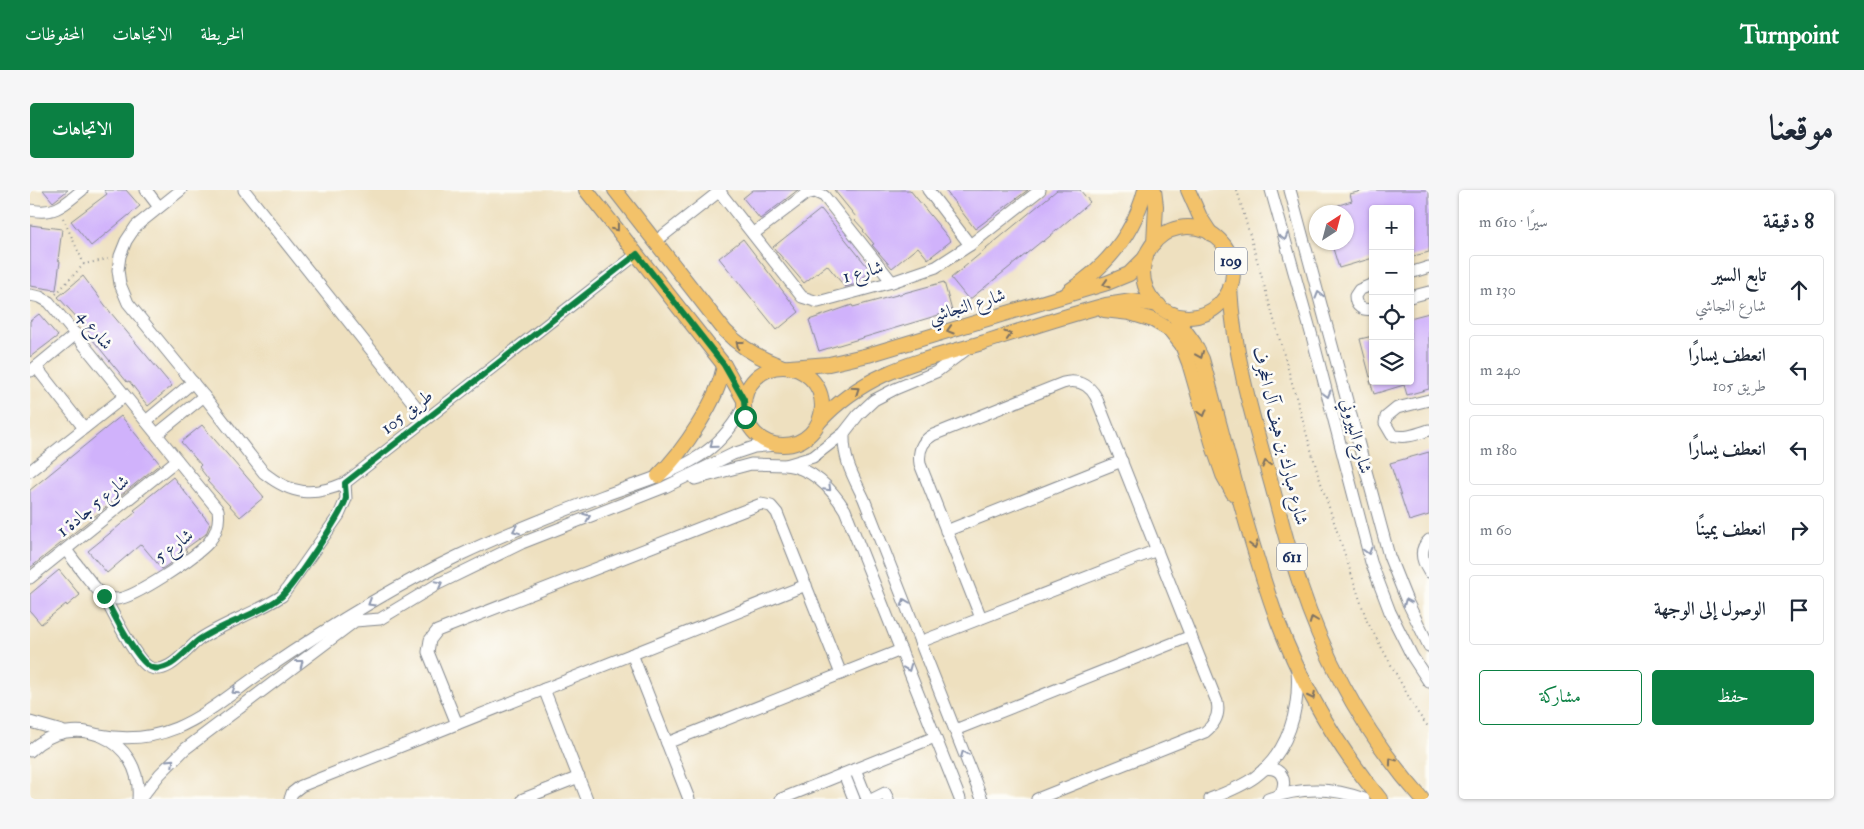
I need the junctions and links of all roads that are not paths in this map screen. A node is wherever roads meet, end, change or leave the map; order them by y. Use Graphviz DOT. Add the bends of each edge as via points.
graph roads {
  1 [pos="82,190"];
  2 [pos="146,190"];
  3 [pos="244,190"];
  4 [pos="586,190"];
  5 [pos="614,190"];
  6 [pos="928,190"];
  7 [pos="1040,190"];
  8 [pos="1145,190"];
  9 [pos="1154,190"];
  10 [pos="1188,190"];
  11 [pos="1271,190"];
  12 [pos="1290,190"];
  13 [pos="720,191"];
  14 [pos="174,192"];
  15 [pos="159,207"];
  16 [pos="30,210"];
  17 [pos="753,234"];
  18 [pos="1211,234"];
  19 [pos="655,242"];
  20 [pos="1154,243"];
  21 [pos="970,245"];
  22 [pos="637,254"];
  23 [pos="1146,257"];
  24 [pos="1429,267"];
  25 [pos="1414,272"];
  26 [pos="892,282"];
  27 [pos="1369,286"];
  28 [pos="1230,287"];
  29 [pos="1429,292"];
  30 [pos="30,295"];
  31 [pos="1414,296"];
  32 [pos="1059,297"];
  33 [pos="1158,305"];
  34 [pos="1093,309"];
  35 [pos="1369,309"];
  36 [pos="1324,312"];
  37 [pos="1173,314"];
  38 [pos="1306,314"];
  39 [pos="76,334"];
  40 [pos="1332,338"];
  41 [pos="1313,340"];
  42 [pos="969,347"];
  43 [pos="724,365"];
  44 [pos="786,367"];
  45 [pos="33,369"];
  46 [pos="193,382"];
  47 [pos="125,396"];
  48 [pos="204,396"];
  49 [pos="1429,400"];
  50 [pos="744,404"];
  51 [pos="426,419"];
  52 [pos="146,421"];
  53 [pos="819,422"];
  54 [pos="84,428"];
  55 [pos="1429,430"];
  56 [pos="844,433"];
  57 [pos="157,434"];
  58 [pos="777,445"];
  59 [pos="177,460"];
  60 [pos="1122,462"];
  61 [pos="786,466"];
  62 [pos="30,471"];
  63 [pos="661,482"];
  64 [pos="345,483"];
  65 [pos="1243,510"];
  66 [pos="946,531"];
  67 [pos="1429,540"];
  68 [pos="66,550"];
  69 [pos="1157,550"];
  70 [pos="1429,572"];
  71 [pos="30,578"];
  72 [pos="806,585"];
  73 [pos="104,596"];
  74 [pos="981,618"];
  75 [pos="1191,636"];
  76 [pos="920,642"];
  77 [pos="1429,646"];
  78 [pos="901,650"];
  79 [pos="632,654"];
  80 [pos="1297,665"];
  81 [pos="841,674"];
  82 [pos="1429,682"];
  83 [pos="544,689"];
  84 [pos="30,722"];
  85 [pos="457,724"];
  86 [pos="955,730"];
  87 [pos="63,732"];
  88 [pos="99,735"];
  89 [pos="935,737"];
  90 [pos="667,743"];
  91 [pos="30,751"];
  92 [pos="855,769"];
  93 [pos="1264,769"];
  94 [pos="844,774"];
  95 [pos="579,777"];
  96 [pos="1272,798"];
  97 [pos="139,799"];
  98 [pos="290,799"];
  99 [pos="524,799"];
  100 [pos="587,799"];
  101 [pos="689,799"];
  102 [pos="781,799"];
  103 [pos="854,799"];
  104 [pos="867,799"];
  105 [pos="873,799"];
  106 [pos="888,799"];
  107 [pos="960,799"];
  108 [pos="982,799"];
  109 [pos="1037,799"];
  110 [pos="1210,799"];
  111 [pos="1364,799"];
  112 [pos="1380,799"];
  113 [pos="1422,799"];
  1 -- 16 [label="street" via="50,212"];
  2 -- 15 [label="street"];
  3 -- 51 [label="street"];
  4 -- 22 [label="main road, one-way"];
  5 -- 19 [label="main road, شارع النجاشي"];
  6 -- 21 [label="street"];
  7 -- 21 [label="street, شارع 1"];
  8 -- 32 [label="main road" via="1133,224 1117,247 1090,275"];
  9 -- 20 [label="main road"];
  10 -- 18 [label="main road"];
  11 -- 38 [label="street, شارع البيروني, one-way"];
  36 -- 12 [label="street, شارع البيروني, one-way"];
  13 -- 17 [label="street, شارع 1"];
  13 -- 19 [label="street"];
  14 -- 15 [label="street, طريق 105"];
  15 -- 46 [label="street, طريق 105" via="136,226 126,241 118,270 120,284 128,303"];
  17 -- 26 [label="street, شارع 1" via="802,297 811,301 818,302"];
  17 -- 26 [label="street" via="806,194 815,192 824,196"];
  18 -- 20 [label="main road, 109" via="1194,228 1176,229"];
  18 -- 28 [label="main road, 109" via="1224,245 1231,261"];
  44 -- 19 [label="main road, شارع النجاشي, one-way" via="751,353 724,331"];
  20 -- 23 [label="main road, 109"];
  21 -- 26 [label="street, شارع 1" via="936,267"];
  22 -- 43 [label="main road"];
  22 -- 51 [label="street, طريق 105"];
  23 -- 32 [label="main road, شارع النجاشي, one-way" via="1118,280"];
  23 -- 33 [label="main road, 109" via="1145,283"];
  24 -- 25 [label="street"];
  27 -- 35 [label="street" via="1355,296 1357,305"];
  28 -- 37 [label="main road, 109" via="1222,302 1208,312 1191,316"];
  113 -- 28 [label="main road, شارع مبارك بن هيف آل الحجرف / 611, one-way" via="1374,736 1344,687 1319,636 1299,583 1252,416 1233,326"];
  29 -- 31 [label="street"];
  30 -- 39 [label="street, شارع 4" via="49,302"];
  32 -- 44 [label="main road, شارع النجاشي, one-way" via="849,360"];
  33 -- 34 [label="main road" via="1119,302"];
  33 -- 37 [label="main road, 109"];
  42 -- 34 [label="main road, one-way"];
  34 -- 65 [label="main road, one-way" via="1124,312 1153,320 1176,337 1186,353 1218,462"];
  36 -- 38 [label="street" via="1317,320"];
  36 -- 40 [label="street, شارع البيروني"];
  37 -- 65 [label="main road, 611, one-way" via="1202,359"];
  38 -- 41 [label="street, شارع البيروني"];
  39 -- 45 [label="street"];
  39 -- 47 [label="street, شارع 4"];
  40 -- 41 [label="street" via="1320,332"];
  77 -- 40 [label="street, شارع البيروني, one-way" via="1389,556"];
  41 -- 82 [label="street, شارع البيروني, one-way" via="1371,562 1390,612"];
  53 -- 42 [label="main road, one-way" via="847,395 880,376"];
  42 -- 56 [label="street" via="936,372 874,400"];
  43 -- 50 [label="main road"];
  43 -- 63 [label="main road" via="719,385 693,434"];
  44 -- 50 [label="main road" via="764,371 757,376"];
  44 -- 53 [label="main road" via="806,374 818,387 823,404"];
  45 -- 54 [label="street"];
  46 -- 48 [label="street, طريق 105"];
  46 -- 52 [label="street"];
  47 -- 52 [label="street, شارع 5"];
  47 -- 54 [label="street"];
  48 -- 57 [label="street"];
  48 -- 64 [label="street, طريق 105" via="264,473 276,482 289,489 316,492"];
  49 -- 55 [label="street" via="1397,408 1386,417 1385,423 1392,435 1398,437"];
  50 -- 58 [label="main road" via="745,417 754,432"];
  50 -- 63 [label="street, one-way" via="735,423 712,447"];
  51 -- 64 [label="street, طريق 105"];
  52 -- 57 [label="street, شارع 5"];
  53 -- 58 [label="main road" via="802,441"];
  54 -- 62 [label="street"];
  56 -- 61 [label="street" via="814,457"];
  76 -- 56 [label="street, one-way" via="864,499 846,463"];
  57 -- 59 [label="street, شارع 5"];
  58 -- 63 [label="street" via="743,450"];
  59 -- 68 [label="street, شارع 5 جادة 1"];
  59 -- 73 [label="street, شارع 5" via="218,510 220,520 216,532 208,543 143,590 118,599"];
  60 -- 66 [label="street"];
  60 -- 66 [label="street" via="1094,392 1080,382 1068,381 925,440 919,454 920,464"];
  60 -- 69 [label="street"];
  61 -- 63 [label="street" via="751,464"];
  61 -- 78 [label="street, one-way" via="808,472 838,498"];
  63 -- 88 [label="street, one-way" via="534,523 432,568 351,615 171,731 135,738"];
  97 -- 63 [label="street, one-way" via="185,750 355,621 380,619 438,584"];
  64 -- 73 [label="street" via="346,499 339,515 282,596 200,639 160,669 150,668 140,659"];
  65 -- 80 [label="main road, 611, one-way" via="1267,588"];
  66 -- 74 [label="street"];
  67 -- 70 [label="street" via="1422,551"];
  68 -- 71 [label="street, شارع 5 جادة 1"];
  68 -- 73 [label="street"];
  69 -- 74 [label="street"];
  69 -- 75 [label="street"];
  72 -- 79 [label="street"];
  72 -- 81 [label="street"];
  72 -- 85 [label="street" via="777,513 771,506 761,504 443,629 430,640 428,652"];
  74 -- 76 [label="street"];
  75 -- 86 [label="street"];
  75 -- 109 [label="street" via="1218,706 1217,716 1209,729"];
  76 -- 86 [label="street"];
  78 -- 81 [label="street"];
  78 -- 89 [label="street, one-way"];
  79 -- 83 [label="street"];
  79 -- 90 [label="street"];
  80 -- 93 [label="street" via="1292,723 1281,748"];
  80 -- 112 [label="main road, 611, one-way" via="1341,745"];
  81 -- 90 [label="street"];
  83 -- 85 [label="street"];
  83 -- 95 [label="street"];
  84 -- 87 [label="street"];
  85 -- 98 [label="street" via="301,786"];
  108 -- 86 [label="street, one-way"];
  87 -- 88 [label="street"];
  87 -- 91 [label="street" via="40,742"];
  88 -- 97 [label="street" via="128,757 136,774"];
  89 -- 92 [label="street"];
  89 -- 107 [label="street"];
  90 -- 101 [label="street"];
  92 -- 94 [label="street"];
  92 -- 104 [label="street"];
  93 -- 96 [label="street" via="1275,769 1283,776 1284,786"];
  93 -- 110 [label="street" via="1235,789"];
  94 -- 102 [label="street"];
  94 -- 103 [label="street"];
  95 -- 99 [label="street"];
  95 -- 100 [label="street"];
  96 -- 111 [label="street" via="1321,789"];
  105 -- 106 [label="street" via="885,794"];
}
